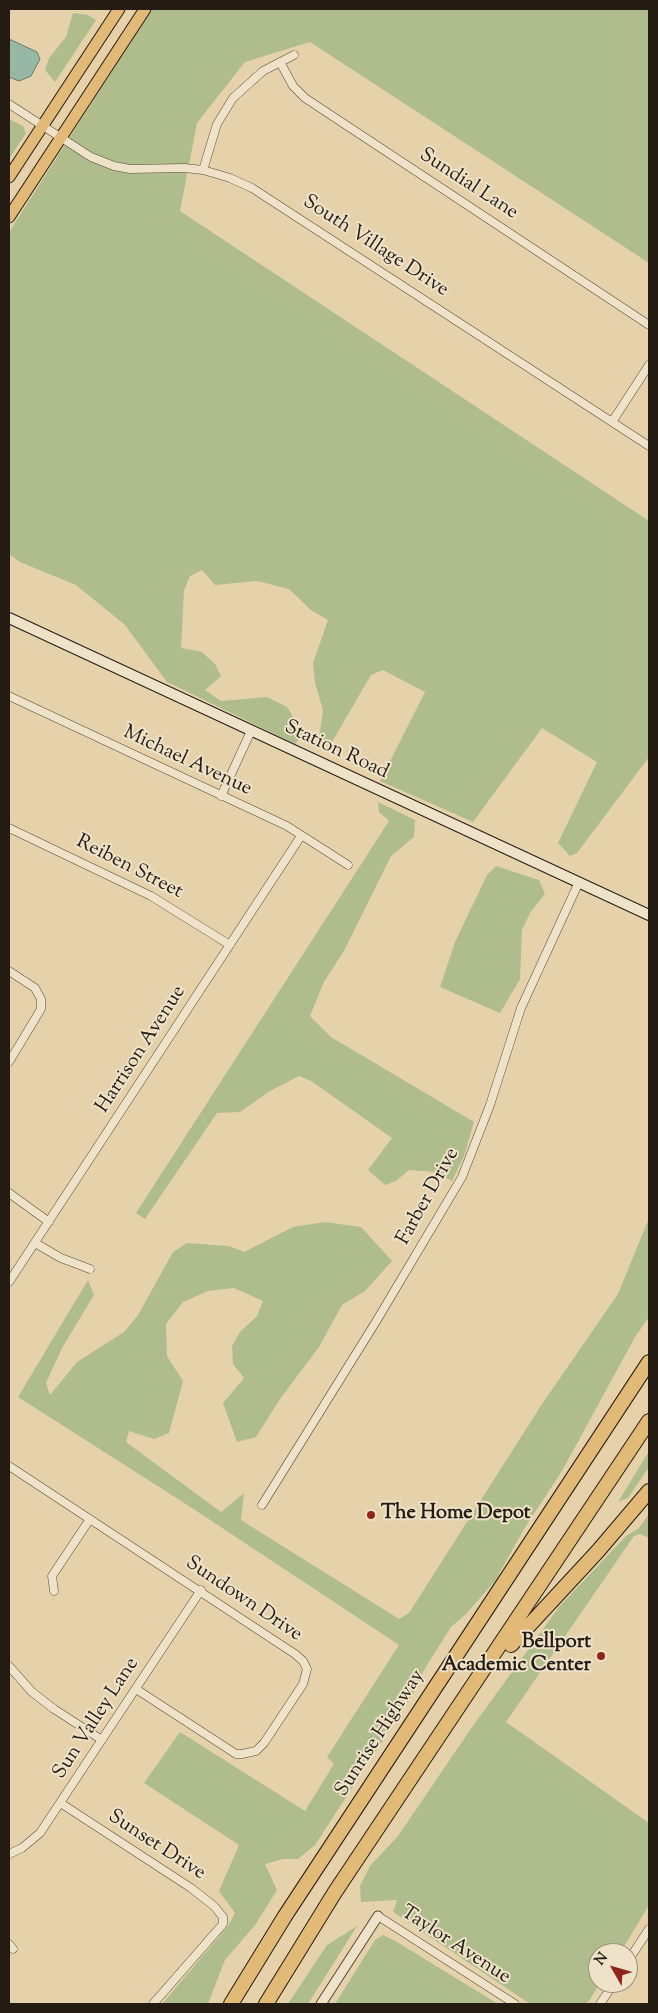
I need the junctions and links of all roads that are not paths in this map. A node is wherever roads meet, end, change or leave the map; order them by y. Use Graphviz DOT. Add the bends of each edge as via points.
graph roads {
  1 [pos="119,9"];
  2 [pos="145,9"];
  3 [pos="294,55"];
  4 [pos="280,62"];
  5 [pos="9,104"];
  6 [pos="42,126"];
  7 [pos="61,138"];
  8 [pos="203,170"];
  9 [pos="9,177"];
  10 [pos="9,217"];
  11 [pos="649,325"];
  12 [pos="649,365"];
  13 [pos="612,422"];
  14 [pos="649,446"];
  15 [pos="9,618"];
  16 [pos="9,696"];
  17 [pos="251,731"];
  18 [pos="221,796"];
  19 [pos="9,828"];
  20 [pos="301,836"];
  21 [pos="348,865"];
  22 [pos="579,882"];
  23 [pos="649,914"];
  24 [pos="230,945"];
  25 [pos="9,970"];
  26 [pos="9,1062"];
  27 [pos="9,1194"];
  28 [pos="49,1222"];
  29 [pos="35,1243"];
  30 [pos="90,1269"];
  31 [pos="9,1282"];
  32 [pos="649,1362"];
  33 [pos="649,1421"];
  34 [pos="9,1466"];
  35 [pos="649,1491"];
  36 [pos="262,1505"];
  37 [pos="90,1520"];
  38 [pos="201,1590"];
  39 [pos="54,1591"];
  40 [pos="9,1666"];
  41 [pos="136,1689"];
  42 [pos="102,1740"];
  43 [pos="434,1746"];
  44 [pos="62,1804"];
  45 [pos="9,1854"];
  46 [pos="378,1916"];
  47 [pos="649,1929"];
  48 [pos="638,1946"];
  49 [pos="607,1993"];
  50 [pos="153,2004"];
  51 [pos="231,2004"];
  52 [pos="266,2004"];
  53 [pos="321,2004"];
  54 [pos="515,2004"];
  55 [pos="600,2004"];
  1 -- 6 [label="main road"];
  2 -- 7 [label="main road"];
  3 -- 4 [label="street"];
  4 -- 8 [label="street" via="252,80 224,110"];
  4 -- 11 [label="street, Sundial Lane" via="293,86 305,98"];
  5 -- 6 [label="street, South Village Drive"];
  6 -- 7 [label="street, South Village Drive"];
  6 -- 9 [label="main road"];
  7 -- 8 [label="street, South Village Drive" via="114,166"];
  7 -- 10 [label="main road"];
  8 -- 13 [label="street, South Village Drive" via="243,183 270,198"];
  12 -- 13 [label="street"];
  13 -- 14 [label="street, South Village Drive"];
  15 -- 17 [label="main road, Station Road"];
  16 -- 18 [label="street, Michael Avenue"];
  17 -- 18 [label="street"];
  17 -- 22 [label="main road, Station Road"];
  18 -- 20 [label="street, Michael Avenue" via="287,826"];
  19 -- 24 [label="street, Reiben Street" via="151,896"];
  20 -- 21 [label="street, Michael Avenue"];
  20 -- 24 [label="street, Harrison Avenue"];
  22 -- 23 [label="main road, Station Road"];
  22 -- 36 [label="street, Farber Drive" via="521,1008 490,1106 462,1177"];
  24 -- 28 [label="street, Harrison Avenue"];
  25 -- 26 [label="street" via="36,988 41,999 41,1009"];
  27 -- 28 [label="street"];
  28 -- 29 [label="street, Harrison Avenue"];
  29 -- 30 [label="street"];
  29 -- 31 [label="street, Harrison Avenue"];
  32 -- 51 [label="highway, Sunrise Highway"];
  33 -- 43 [label="highway"];
  34 -- 37 [label="street, Sundown Drive"];
  35 -- 43 [label="highway" via="598,1551 521,1632"];
  37 -- 38 [label="street, Sundown Drive"];
  37 -- 39 [label="street" via="52,1576"];
  38 -- 41 [label="street, Sun Valley Lane"];
  38 -- 41 [label="street, Sundown Drive" via="303,1661 307,1669 306,1680 270,1735 256,1751 236,1754"];
  40 -- 42 [label="street" via="32,1692"];
  41 -- 42 [label="street, Sun Valley Lane"];
  42 -- 44 [label="street, Sun Valley Lane"];
  43 -- 52 [label="highway" via="335,1892"];
  44 -- 45 [label="street, Sun Valley Lane" via="40,1833"];
  44 -- 50 [label="street, Sunset Drive" via="205,1898 223,1917 223,1924"];
  46 -- 53 [label="street"];
  46 -- 54 [label="street, Taylor Avenue"];
  47 -- 48 [label="street"];
  49 -- 55 [label="street"];
}
